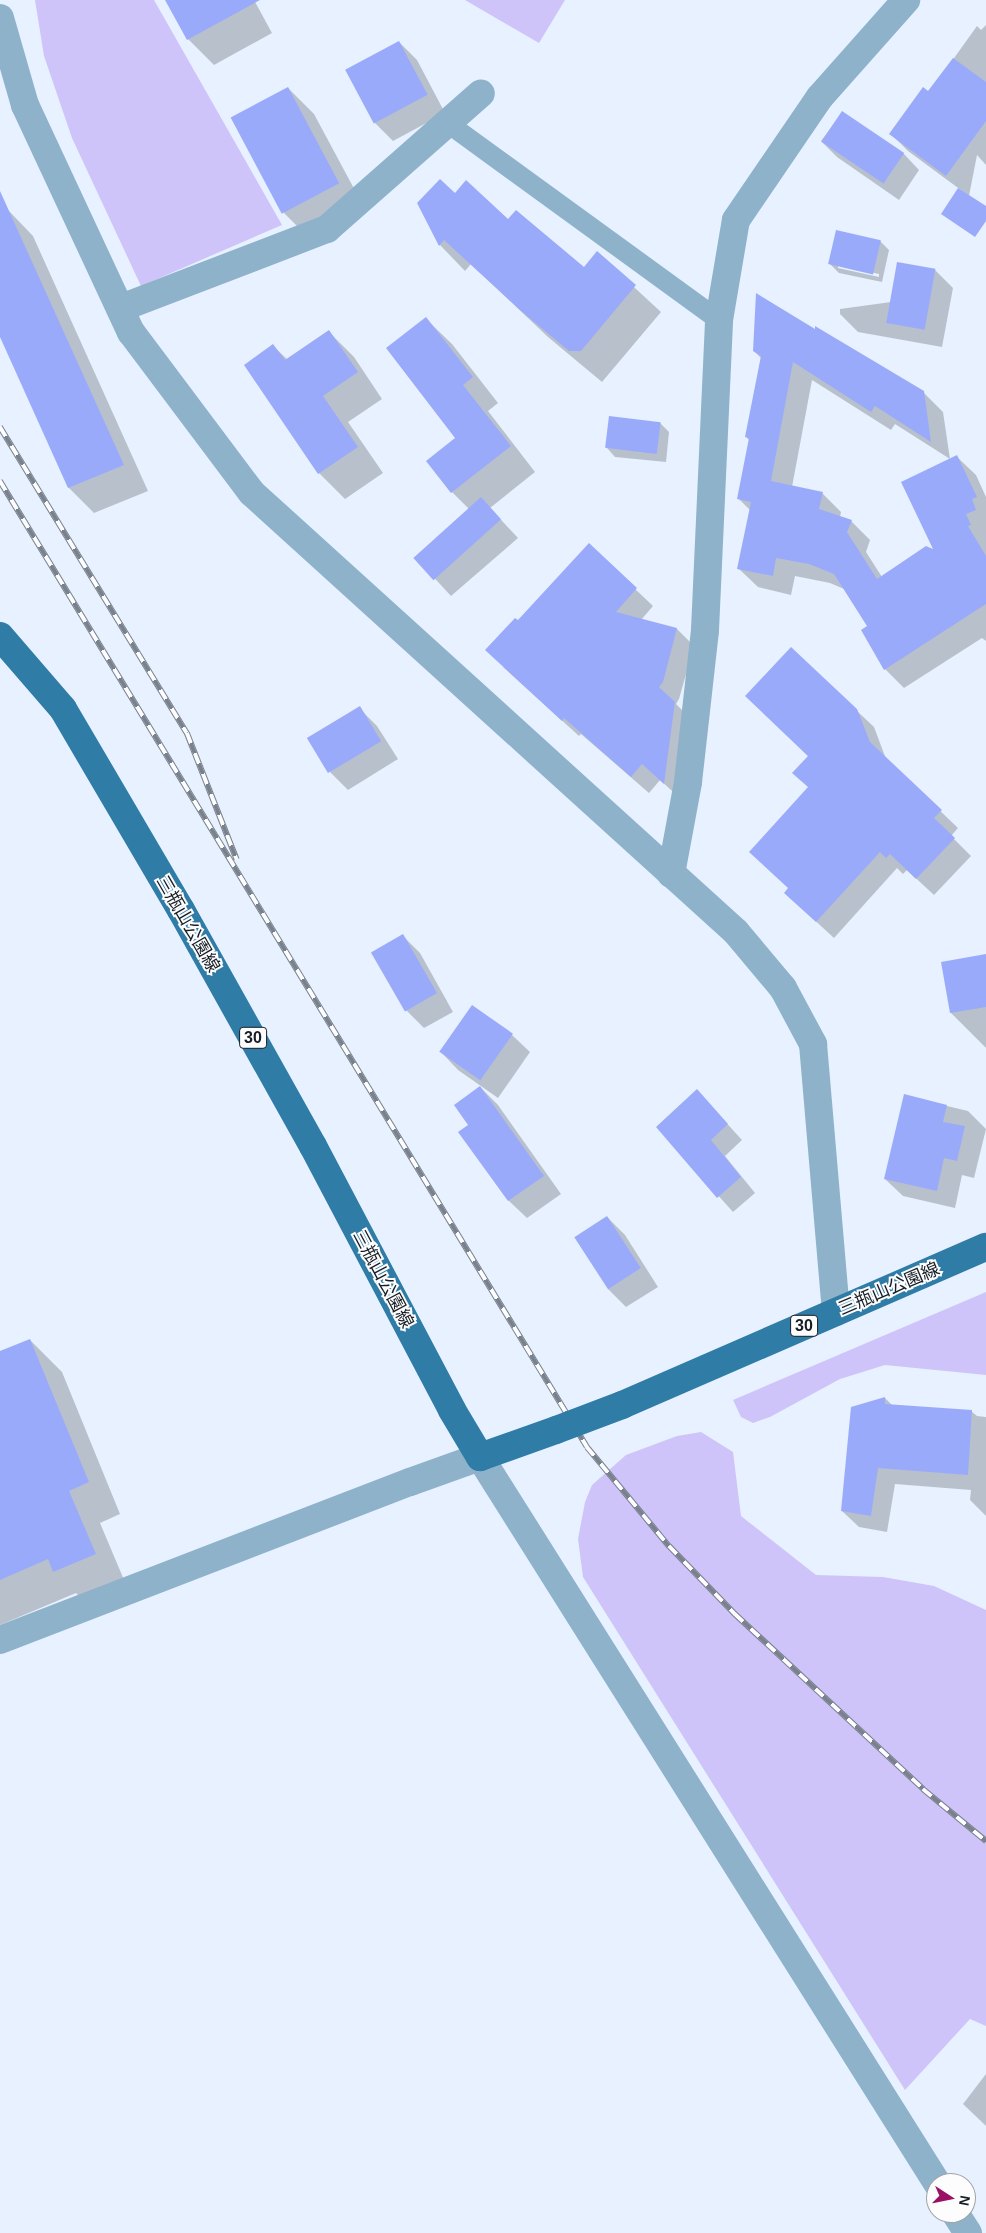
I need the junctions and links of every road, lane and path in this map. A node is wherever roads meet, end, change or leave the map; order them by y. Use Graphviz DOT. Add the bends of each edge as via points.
graph roads {
  1 [pos="906,0"];
  2 [pos="0,18"];
  3 [pos="481,93"];
  4 [pos="449,124"];
  5 [pos="120,308"];
  6 [pos="719,320"];
  7 [pos="0,636"];
  8 [pos="671,874"];
  9 [pos="986,1248"];
  10 [pos="836,1312"];
  11 [pos="480,1457"];
  12 [pos="0,1640"];
  13 [pos="931,2173"];
  1 -- 6 [label="street" via="820,98 736,220"];
  2 -- 5 [label="street" via="25,104"];
  3 -- 4 [label="street"];
  4 -- 5 [label="street" via="327,229"];
  4 -- 6 [label="lane"];
  5 -- 8 [label="street" via="131,332 252,493"];
  6 -- 8 [label="street" via="705,630 688,782"];
  7 -- 11 [label="main road, 三瓶山公園線 / 30" via="62,709 181,910 313,1146"];
  8 -- 10 [label="street" via="736,932 783,988 813,1044"];
  9 -- 10 [label="main road, 三瓶山公園線 / 30"];
  10 -- 11 [label="main road, 三瓶山公園線 / 30, bridge" via="622,1405"];
  11 -- 12 [label="street"];
  11 -- 13 [label="street"];
}
